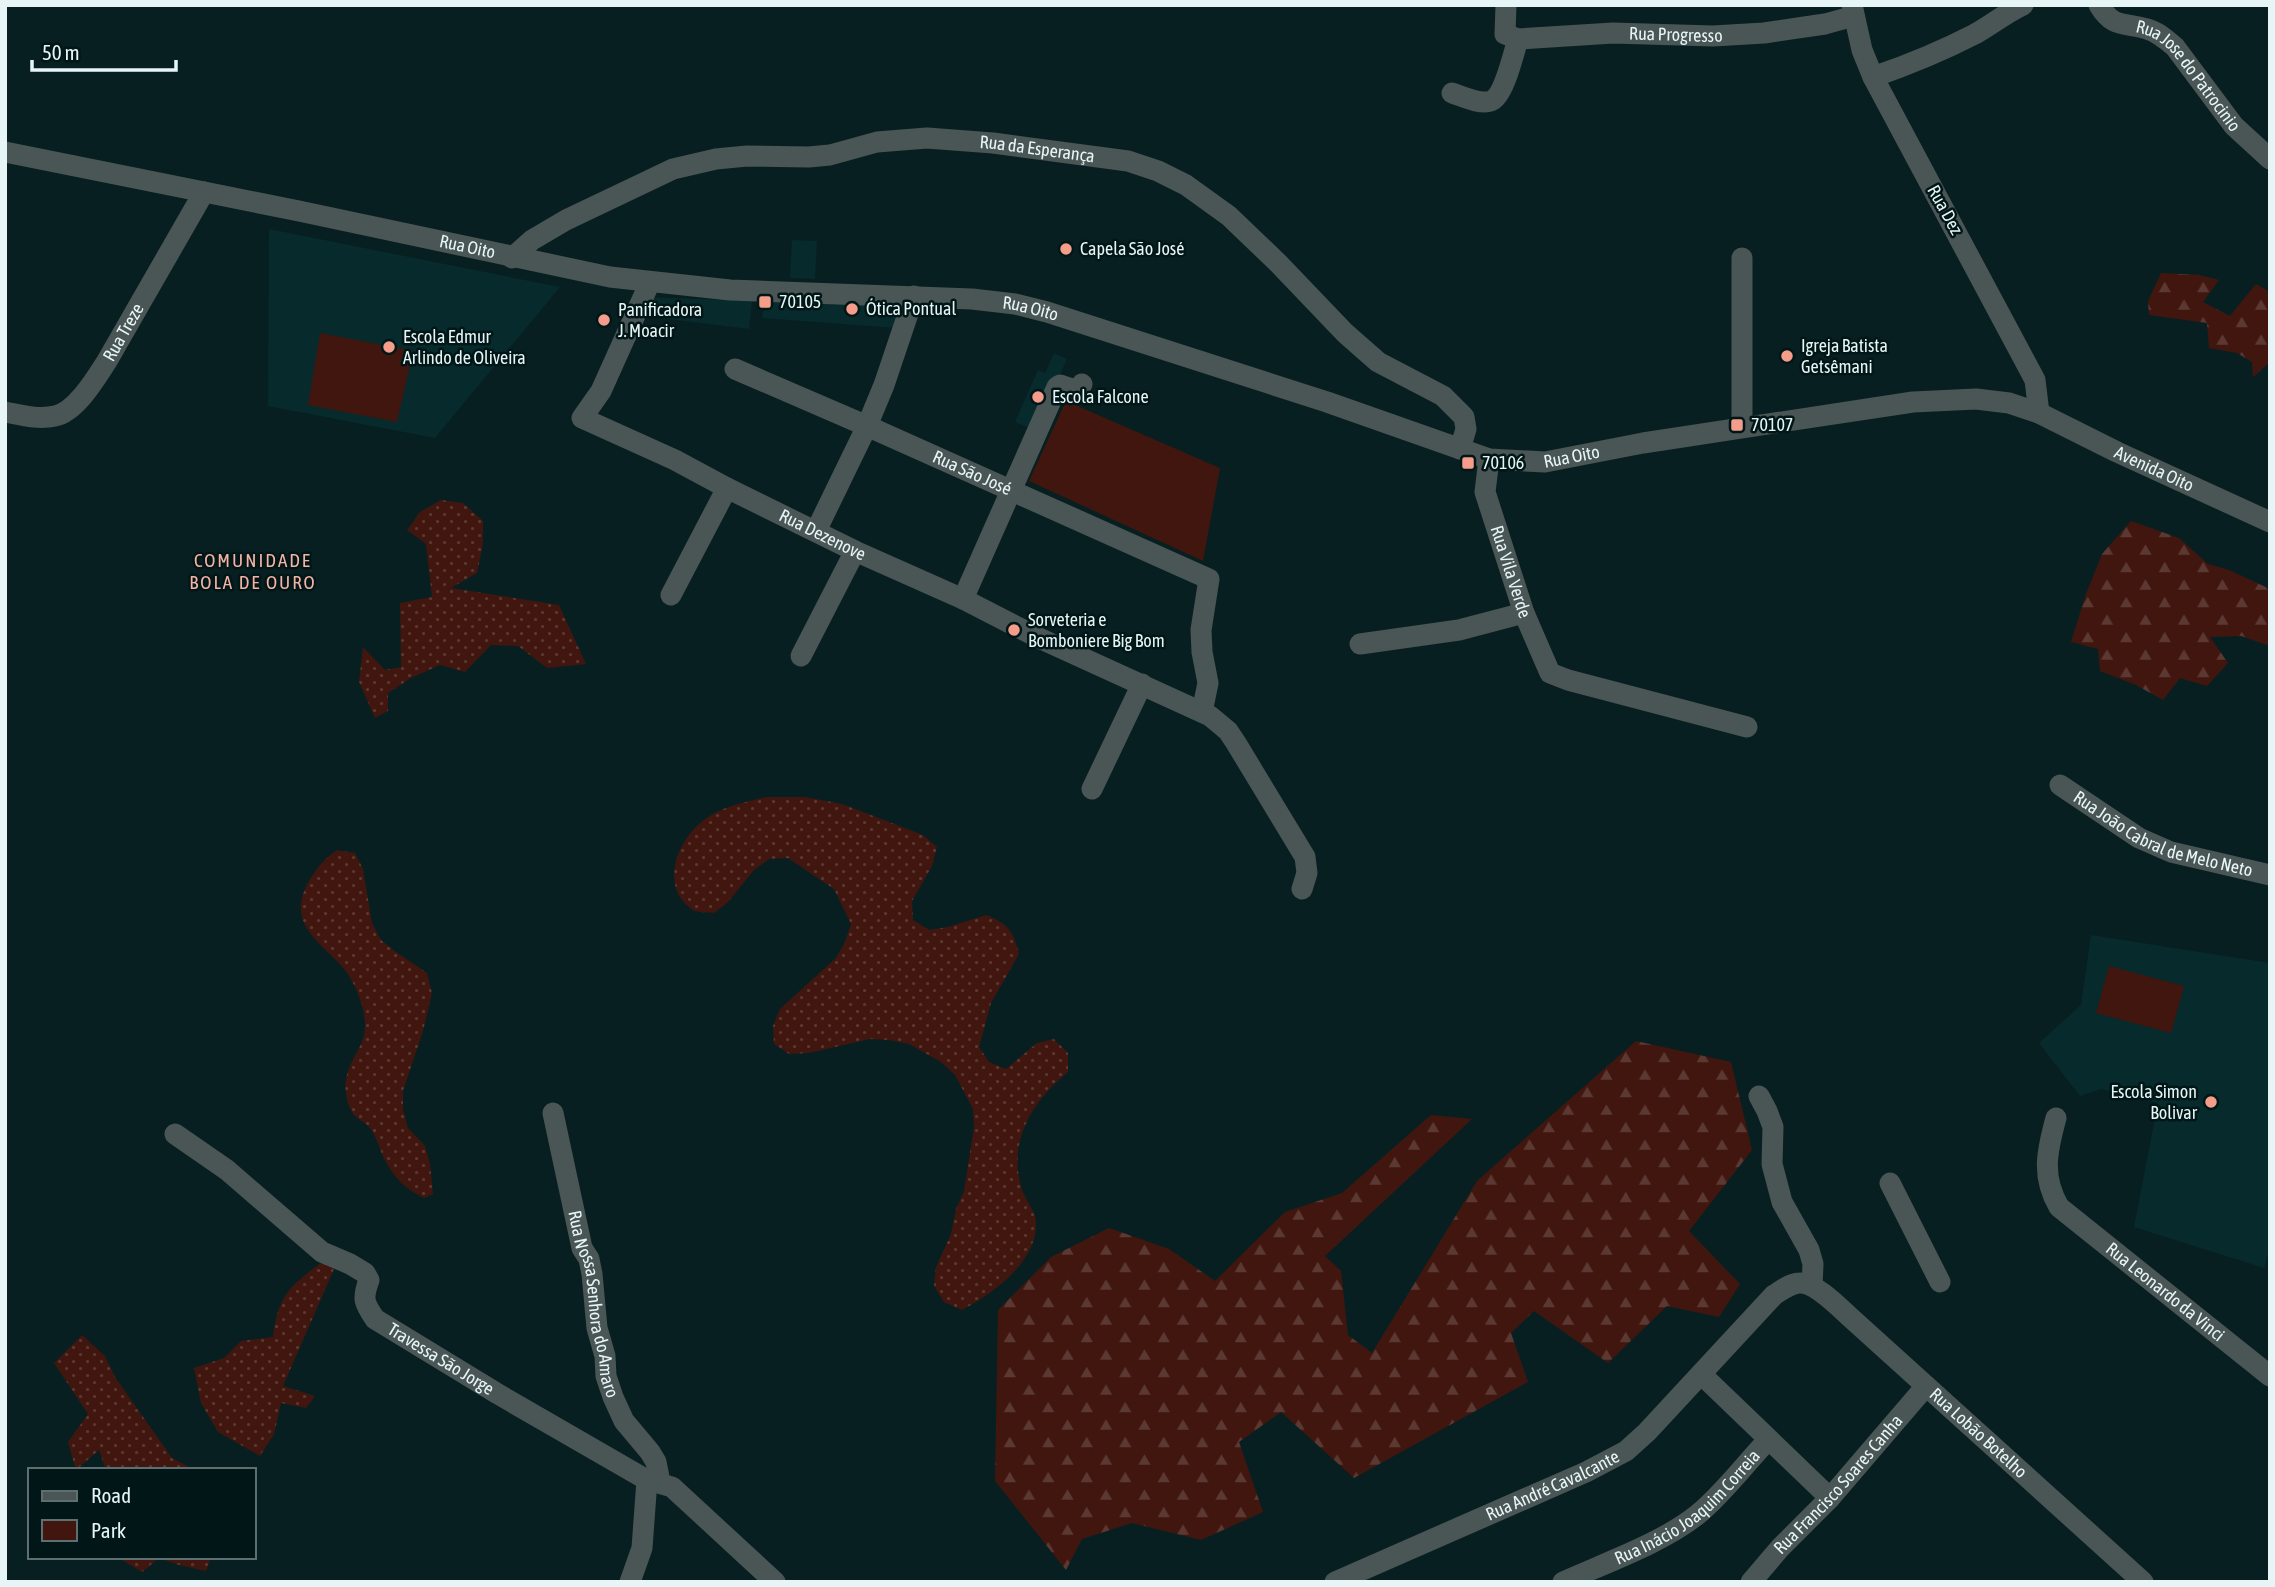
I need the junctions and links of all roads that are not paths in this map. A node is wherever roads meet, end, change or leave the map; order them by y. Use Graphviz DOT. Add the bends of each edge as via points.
graph roads {
  1 [pos="1506,5"];
  2 [pos="2023,5"];
  3 [pos="2099,5"];
  4 [pos="1853,10"];
  5 [pos="1511,33"];
  6 [pos="1873,78"];
  7 [pos="1451,93"];
  8 [pos="5,152"];
  9 [pos="2270,159"];
  10 [pos="204,192"];
  11 [pos="512,258"];
  12 [pos="1742,258"];
  13 [pos="650,282"];
  14 [pos="914,296"];
  15 [pos="735,369"];
  16 [pos="1082,384"];
  17 [pos="5,412"];
  18 [pos="2039,413"];
  19 [pos="867,426"];
  20 [pos="1742,427"];
  21 [pos="1460,449"];
  22 [pos="1489,459"];
  23 [pos="727,488"];
  24 [pos="1012,490"];
  25 [pos="2270,522"];
  26 [pos="816,531"];
  27 [pos="855,551"];
  28 [pos="671,595"];
  29 [pos="963,599"];
  30 [pos="1524,613"];
  31 [pos="1360,644"];
  32 [pos="801,656"];
  33 [pos="1142,684"];
  34 [pos="1202,712"];
  35 [pos="1746,727"];
  36 [pos="2060,785"];
  37 [pos="1091,789"];
  38 [pos="2270,875"];
  39 [pos="1302,889"];
  40 [pos="1759,1096"];
  41 [pos="553,1113"];
  42 [pos="2056,1118"];
  43 [pos="175,1134"];
  44 [pos="1890,1183"];
  45 [pos="1940,1282"];
  46 [pos="1812,1286"];
  47 [pos="1700,1374"];
  48 [pos="2270,1377"];
  49 [pos="1926,1386"];
  50 [pos="1768,1440"];
  51 [pos="653,1481"];
  52 [pos="1830,1498"];
  53 [pos="630,1582"];
  54 [pos="775,1582"];
  55 [pos="1335,1582"];
  56 [pos="1563,1582"];
  57 [pos="1751,1582"];
  58 [pos="2143,1582"];
  1 -- 5 [label="street"];
  2 -- 6 [label="street" via="1947,48"];
  3 -- 9 [label="street, Rua Jose do Patrocinio" via="2113,21 2148,29 2175,47 2234,126"];
  4 -- 5 [label="street, Rua Progresso" via="1825,24 1764,33"];
  4 -- 6 [label="street, Rua Dez"];
  5 -- 7 [label="street" via="1504,80 1495,99 1482,102"];
  6 -- 18 [label="street, Rua Dez" via="2035,380"];
  8 -- 10 [label="street, Rua Oito"];
  10 -- 11 [label="street, Rua Oito"];
  10 -- 17 [label="street, Rua Treze" via="107,361 74,405 57,416"];
  11 -- 13 [label="street, Rua Oito"];
  11 -- 21 [label="street, Rua da Esperança" via="566,220 673,169 716,159 830,155 877,142 927,138 1128,161 1186,185 1229,216 1378,362 1460,410 1466,429"];
  12 -- 20 [label="street"];
  13 -- 14 [label="street, Rua Oito" via="730,290"];
  13 -- 23 [label="street, Rua Dezenove" via="601,391 583,418"];
  14 -- 19 [label="street"];
  14 -- 21 [label="street, Rua Oito" via="1015,304 1047,312"];
  15 -- 19 [label="street, Rua São José"];
  16 -- 24 [label="street" via="1078,391 1058,387"];
  18 -- 20 [label="street, Rua Oito" via="1976,399 1913,402"];
  18 -- 25 [label="street, Avenida Oito"];
  19 -- 24 [label="street, Rua São José"];
  19 -- 26 [label="street"];
  20 -- 22 [label="street, Rua Oito" via="1545,462"];
  21 -- 22 [label="street, Rua Oito"];
  22 -- 30 [label="street, Rua Vila Verde" via="1485,492"];
  23 -- 26 [label="street, Rua Dezenove"];
  23 -- 28 [label="street"];
  24 -- 29 [label="street"];
  24 -- 34 [label="street, Rua São José" via="1209,579 1201,629 1208,683"];
  26 -- 27 [label="street, Rua Dezenove"];
  27 -- 29 [label="street, Rua Dezenove"];
  27 -- 32 [label="street"];
  29 -- 33 [label="street, Rua Dezenove"];
  30 -- 31 [label="street" via="1459,630"];
  30 -- 35 [label="street, Rua Vila Verde" via="1546,667 1557,677"];
  33 -- 34 [label="street, Rua Dezenove"];
  33 -- 37 [label="street"];
  34 -- 39 [label="street, Rua Dezenove" via="1219,722 1236,743 1305,857"];
  36 -- 38 [label="street, Rua João Cabral de Melo Neto" via="2139,838 2171,852"];
  40 -- 46 [label="street" via="1773,1127 1772,1164 1782,1202 1813,1264"];
  41 -- 51 [label="street, Rua Nossa Senhora do Amaro" via="582,1248 589,1259 606,1376 624,1421 656,1462"];
  42 -- 48 [label="street, Rua Leonardo da Vinci" via="2047,1180 2059,1207"];
  43 -- 51 [label="street, Travessa São Jorge" via="228,1170 322,1252 365,1273 369,1280 365,1305 374,1319"];
  44 -- 45 [label="street"];
  46 -- 47 [label="street, Rua André Cavalcante" via="1800,1283 1774,1295"];
  46 -- 49 [label="street, Rua Lobão Botelho"];
  47 -- 50 [label="street"];
  47 -- 55 [label="street, Rua André Cavalcante" via="1626,1451"];
  49 -- 52 [label="street, Rua Francisco Soares Canha"];
  49 -- 58 [label="street, Rua Lobão Botelho"];
  50 -- 52 [label="street"];
  50 -- 56 [label="street, Rua Inácio Joaquim Correia" via="1685,1524"];
  51 -- 53 [label="street" via="642,1548"];
  51 -- 54 [label="street" via="673,1487"];
  52 -- 57 [label="street, Rua Francisco Soares Canha"];
}
